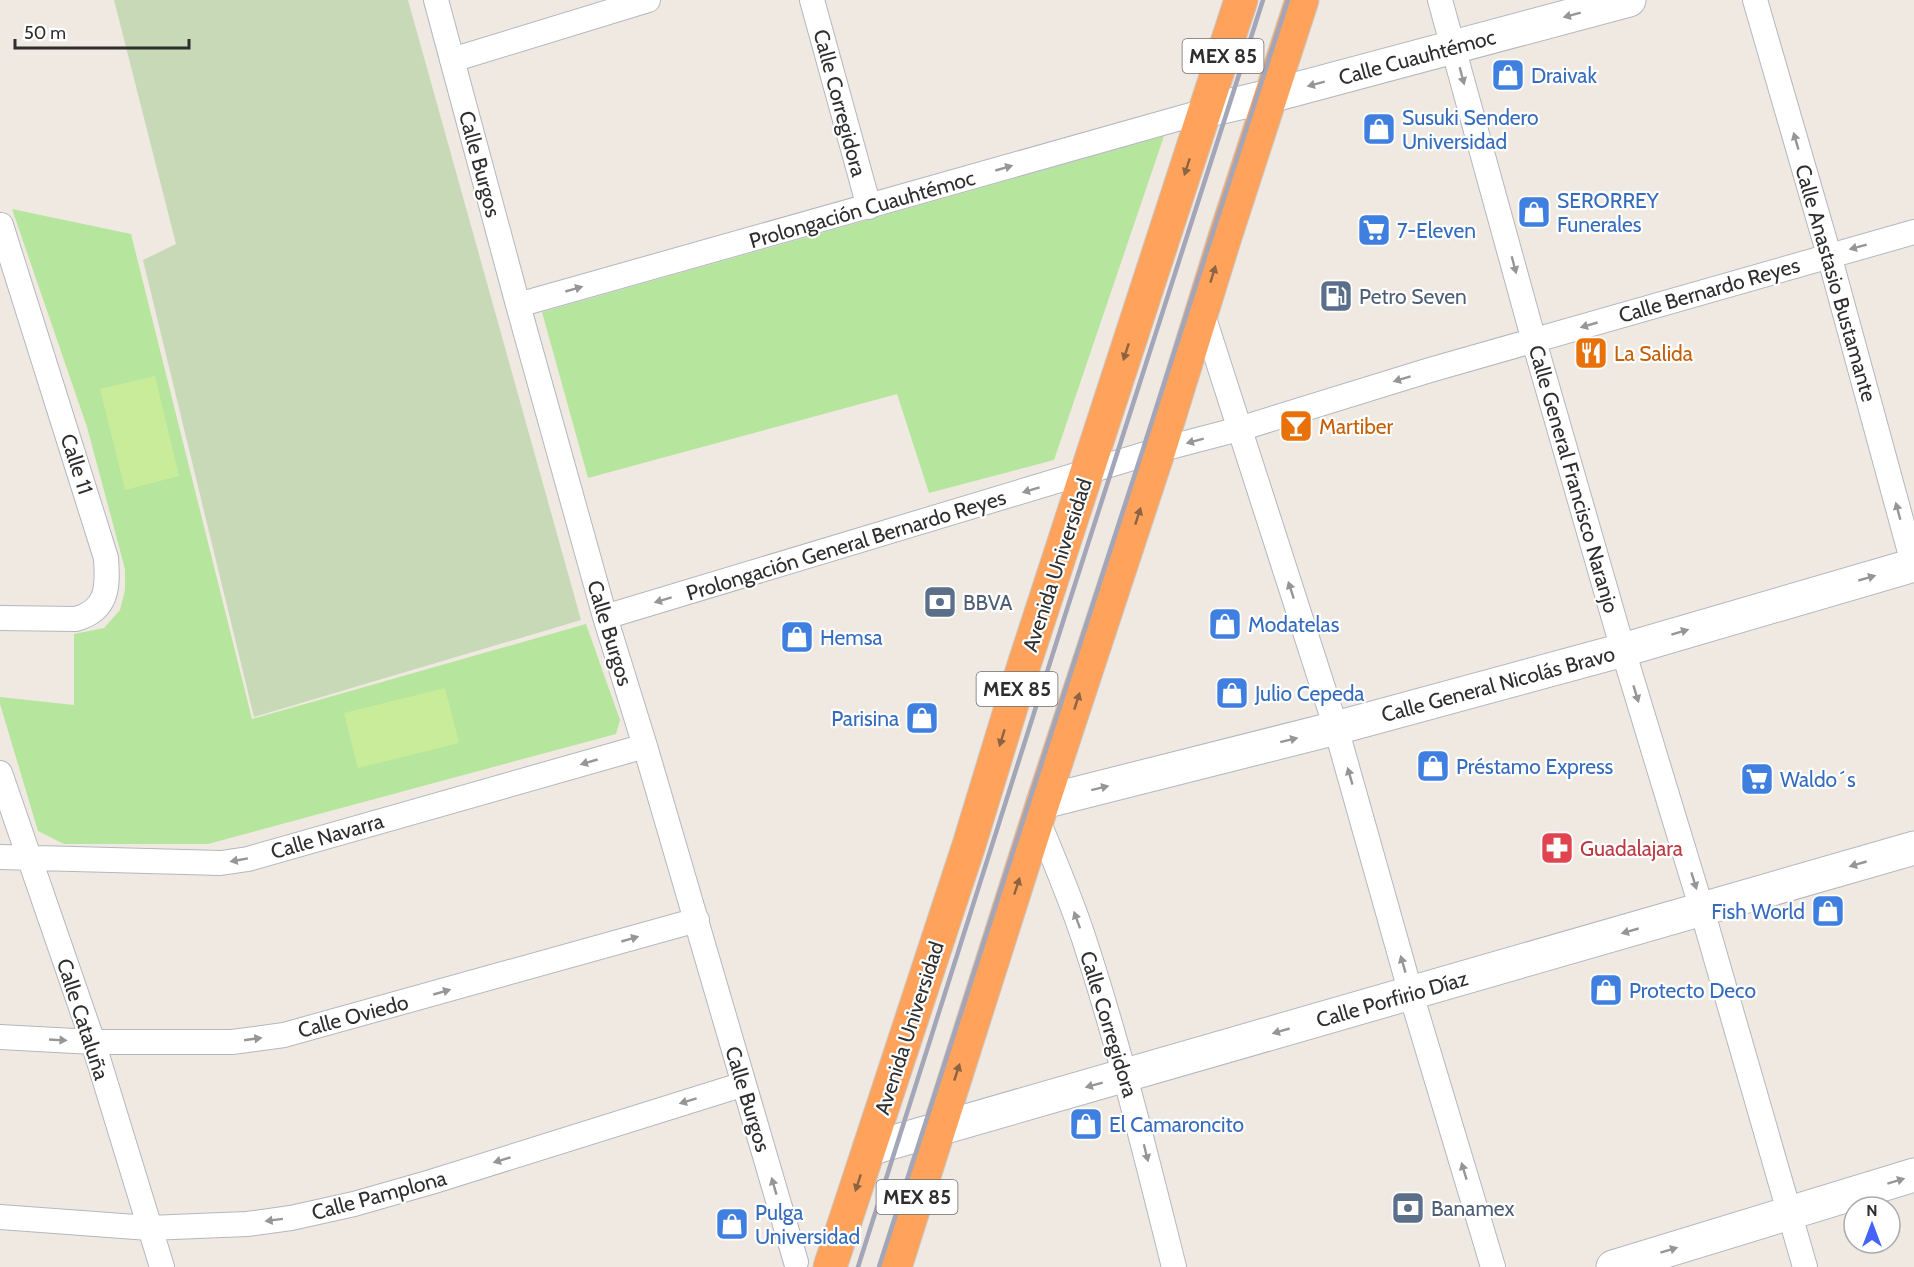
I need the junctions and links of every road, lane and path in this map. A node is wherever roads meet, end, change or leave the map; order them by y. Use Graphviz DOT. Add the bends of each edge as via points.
graph roads {
  1 [pos="436,0"];
  2 [pos="648,0"];
  3 [pos="812,0"];
  4 [pos="1241,0"];
  5 [pos="1302,0"];
  6 [pos="1440,0"];
  7 [pos="1629,0"];
  8 [pos="1755,0"];
  9 [pos="1454,47"];
  10 [pos="453,60"];
  11 [pos="1270,96"];
  12 [pos="1205,111"];
  13 [pos="868,207"];
  14 [pos="1,225"];
  15 [pos="1914,232"];
  16 [pos="1829,255"];
  17 [pos="518,305"];
  18 [pos="1202,312"];
  19 [pos="1534,341"];
  20 [pos="1239,429"];
  21 [pos="1159,450"];
  22 [pos="1087,473"];
  23 [pos="1914,566"];
  24 [pos="605,617"];
  25 [pos="0,618"];
  26 [pos="1623,650"];
  27 [pos="1336,728"];
  28 [pos="645,746"];
  29 [pos="0,772"];
  30 [pos="1041,812"];
  31 [pos="1914,848"];
  32 [pos="0,857"];
  33 [pos="29,859"];
  34 [pos="1702,910"];
  35 [pos="697,920"];
  36 [pos="1412,994"];
  37 [pos="0,1036"];
  38 [pos="93,1042"];
  39 [pos="1126,1076"];
  40 [pos="744,1084"];
  41 [pos="940,1128"];
  42 [pos="869,1149"];
  43 [pos="1914,1175"];
  44 [pos="1789,1214"];
  45 [pos="0,1217"];
  46 [pos="149,1228"];
  47 [pos="834,1257"];
  48 [pos="788,1264"];
  49 [pos="162,1267"];
  50 [pos="895,1267"];
  51 [pos="1174,1267"];
  52 [pos="1493,1267"];
  53 [pos="1613,1267"];
  54 [pos="1805,1267"];
  1 -- 10 [label="street, Calle Burgos"];
  2 -- 10 [label="street"];
  3 -- 13 [label="street, Calle Corregidora"];
  4 -- 12 [label="highway, Avenida Universidad / MEX 85"];
  5 -- 11 [label="highway, MEX 85"];
  6 -- 9 [label="street, Calle General Francisco Naranjo"];
  7 -- 9 [label="street, Calle Cuauhtémoc, one-way"];
  16 -- 8 [label="street, Calle Anastasio Bustamante, one-way"];
  9 -- 11 [label="street, Calle Cuauhtémoc, one-way"];
  9 -- 19 [label="street, Calle General Francisco Naranjo, one-way"];
  10 -- 17 [label="street, Calle Burgos"];
  11 -- 12 [label="street, Calle Cuauhtémoc"];
  18 -- 11 [label="highway, MEX 85, one-way"];
  13 -- 12 [label="street, Prolongación Cuauhtémoc, one-way"];
  12 -- 22 [label="highway, Avenida Universidad / MEX 85, one-way"];
  17 -- 13 [label="street, Prolongación Cuauhtémoc, one-way"];
  14 -- 25 [label="street, Calle 11" via="106,558 108,579 102,602 88,615 76,619"];
  15 -- 16 [label="street, Calle Bernardo Reyes, one-way"];
  16 -- 19 [label="street, Calle Bernardo Reyes, one-way"];
  23 -- 16 [label="street, Calle Anastasio Bustamante, one-way"];
  17 -- 24 [label="street, Calle Burgos"];
  18 -- 20 [label="street"];
  18 -- 21 [label="highway, MEX 85"];
  19 -- 20 [label="street, Calle Bernardo Reyes, one-way"];
  19 -- 26 [label="street, Calle General Francisco Naranjo"];
  20 -- 21 [label="street, Calle Bernardo Reyes, one-way"];
  27 -- 20 [label="street, one-way"];
  21 -- 22 [label="street, Prolongación General Bernardo Reyes"];
  30 -- 21 [label="highway, MEX 85, one-way"];
  22 -- 24 [label="street, Prolongación General Bernardo Reyes, one-way"];
  22 -- 42 [label="highway, Avenida Universidad / MEX 85, one-way"];
  26 -- 23 [label="street, Calle General Nicolás Bravo, one-way"];
  24 -- 28 [label="street, Calle Burgos"];
  26 -- 27 [label="street, Calle General Nicolás Bravo"];
  26 -- 34 [label="street, Calle General Francisco Naranjo, one-way"];
  30 -- 27 [label="street, Calle General Nicolás Bravo, one-way"];
  36 -- 27 [label="street, one-way"];
  28 -- 33 [label="street, Calle Navarra, one-way" via="248,859 221,863"];
  28 -- 35 [label="street, Calle Burgos"];
  29 -- 33 [label="street, Calle Cataluña"];
  39 -- 30 [label="street, Calle Corregidora, one-way"];
  41 -- 30 [label="highway, MEX 85, one-way"];
  31 -- 34 [label="street, Calle Porfirio Díaz, one-way"];
  32 -- 33 [label="street, Calle Navarra"];
  33 -- 38 [label="street, Calle Cataluña"];
  34 -- 36 [label="street, Calle Porfirio Díaz, one-way"];
  34 -- 44 [label="street, Calle General Francisco Naranjo"];
  38 -- 35 [label="street, Calle Oviedo, one-way" via="232,1042 284,1035"];
  35 -- 40 [label="street, Calle Burgos"];
  36 -- 39 [label="street, Calle Porfirio Díaz, one-way"];
  52 -- 36 [label="street, one-way"];
  37 -- 38 [label="street, Calle Oviedo, one-way"];
  38 -- 46 [label="street, Calle Cataluña"];
  39 -- 41 [label="street, Calle Porfirio Díaz, one-way"];
  39 -- 51 [label="street, Calle Corregidora, one-way"];
  40 -- 46 [label="street, Calle Pamplona, one-way" via="354,1204 247,1224"];
  48 -- 40 [label="street, Calle Burgos, one-way"];
  41 -- 42 [label="street, Calle Porfirio Díaz"];
  41 -- 50 [label="highway, MEX 85"];
  42 -- 47 [label="highway, Avenida Universidad / MEX 85, one-way"];
  44 -- 43 [label="street, one-way"];
  53 -- 44 [label="street, one-way"];
  44 -- 54 [label="street, Calle General Francisco Naranjo"];
  45 -- 46 [label="street, Calle Pamplona"];
  46 -- 49 [label="street, Calle Cataluña"];
  47 -- 48 [label="street"];
}
